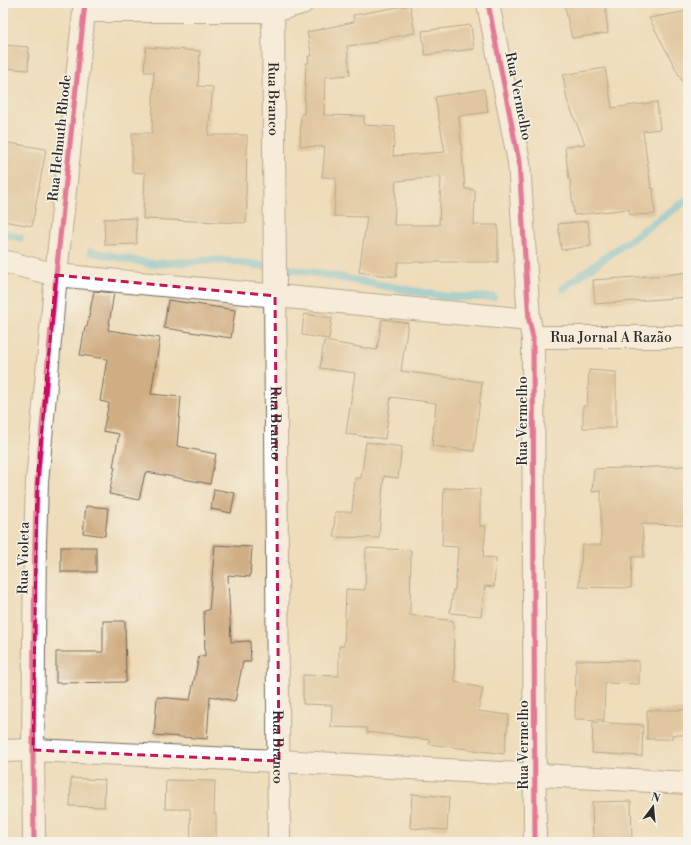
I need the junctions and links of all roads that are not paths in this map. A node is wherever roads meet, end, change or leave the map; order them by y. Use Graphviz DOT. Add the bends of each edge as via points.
graph roads {
  1 [pos="302,3"];
  2 [pos="488,3"];
  3 [pos="85,7"];
  4 [pos="273,7"];
  5 [pos="3,261"];
  6 [pos="56,275"];
  7 [pos="275,296"];
  8 [pos="531,329"];
  9 [pos="688,337"];
  10 [pos="33,750"];
  11 [pos="3,751"];
  12 [pos="279,761"];
  13 [pos="535,775"];
  14 [pos="688,783"];
  15 [pos="34,842"];
  16 [pos="279,842"];
  17 [pos="535,842"];
  1 -- 4 [label="street"];
  2 -- 8 [label="street, Rua Vermelho" via="519,162"];
  3 -- 4 [label="street"];
  3 -- 6 [label="street, Rua Helmuth Rhode"];
  4 -- 7 [label="street, Rua Branco"];
  5 -- 6 [label="street, Rua Jornal A Razão"];
  6 -- 7 [label="street, Rua Jornal A Razão"];
  6 -- 10 [label="street, Rua Violeta" via="37,482"];
  7 -- 8 [label="street, Rua Jornal A Razão"];
  7 -- 12 [label="street, Rua Branco"];
  8 -- 9 [label="street, Rua Jornal A Razão"];
  8 -- 13 [label="street, Rua Vermelho"];
  10 -- 11 [label="street"];
  10 -- 12 [label="street"];
  10 -- 15 [label="street, Rua Violeta"];
  12 -- 13 [label="street"];
  12 -- 16 [label="street, Rua Branco"];
  13 -- 14 [label="street"];
  13 -- 17 [label="street, Rua Vermelho"];
}
